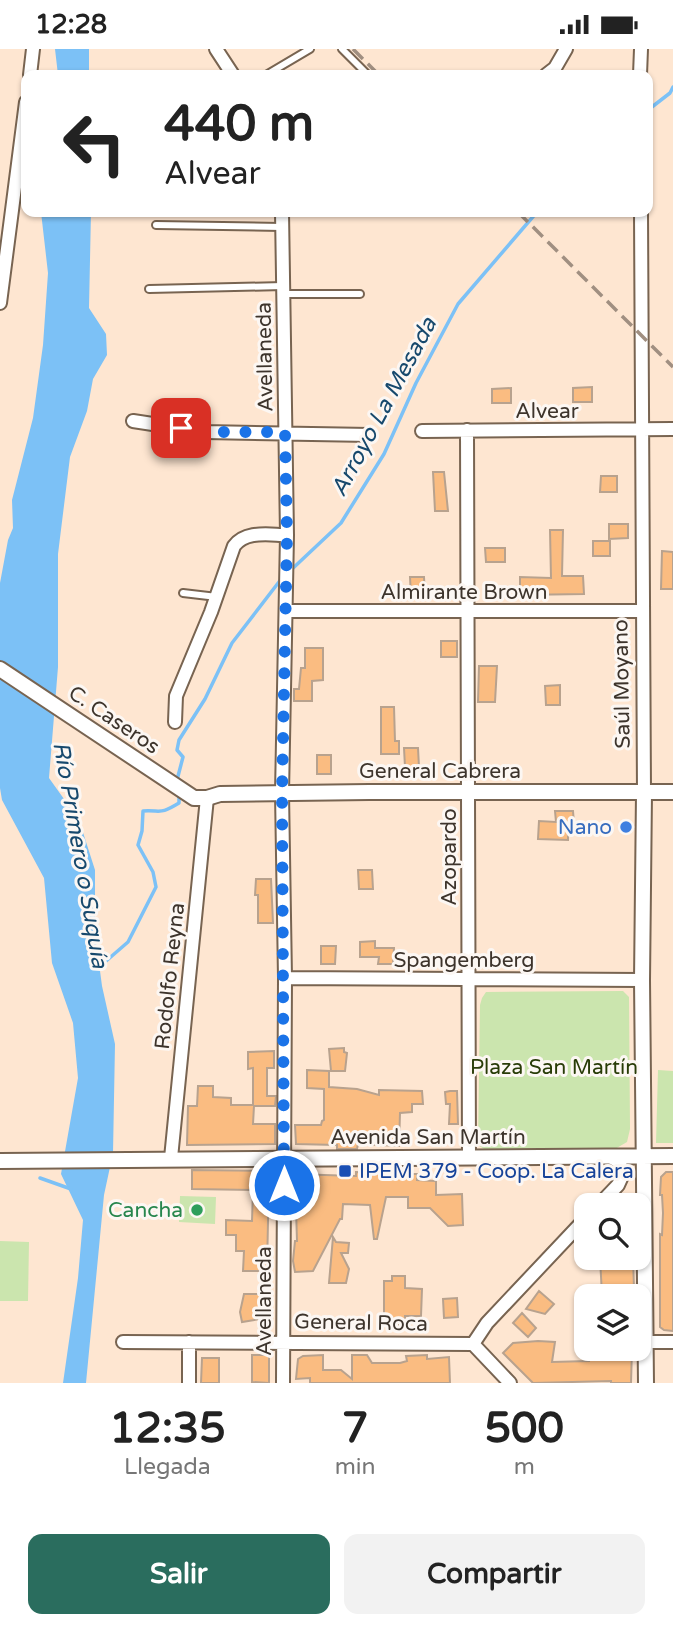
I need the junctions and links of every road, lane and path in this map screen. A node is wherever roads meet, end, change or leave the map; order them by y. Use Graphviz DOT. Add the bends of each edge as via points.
graph roads {
  1 [pos="33,49"];
  2 [pos="216,49"];
  3 [pos="310,49"];
  4 [pos="342,49"];
  5 [pos="566,49"];
  6 [pos="641,49"];
  7 [pos="31,70"];
  8 [pos="230,70"];
  9 [pos="274,70"];
  10 [pos="363,70"];
  11 [pos="552,70"];
  12 [pos="640,70"];
  13 [pos="21,137"];
  14 [pos="282,217"];
  15 [pos="641,217"];
  16 [pos="156,225"];
  17 [pos="282,226"];
  18 [pos="3,264"];
  19 [pos="149,289"];
  20 [pos="283,291"];
  21 [pos="360,294"];
  22 [pos="0,303"];
  23 [pos="133,421"];
  24 [pos="642,429"];
  25 [pos="673,429"];
  26 [pos="467,430"];
  27 [pos="422,431"];
  28 [pos="285,432"];
  29 [pos="370,435"];
  30 [pos="287,535"];
  31 [pos="183,593"];
  32 [pos="217,597"];
  33 [pos="286,611"];
  34 [pos="466,611"];
  35 [pos="642,611"];
  36 [pos="0,669"];
  37 [pos="175,722"];
  38 [pos="673,792"];
  39 [pos="282,793"];
  40 [pos="468,793"];
  41 [pos="644,793"];
  42 [pos="207,798"];
  43 [pos="285,978"];
  44 [pos="470,979"];
  45 [pos="642,980"];
  46 [pos="609,1156"];
  47 [pos="645,1156"];
  48 [pos="673,1156"];
  49 [pos="171,1158"];
  50 [pos="469,1158"];
  51 [pos="285,1159"];
  52 [pos="0,1161"];
  53 [pos="618,1185"];
  54 [pos="610,1193"];
  55 [pos="645,1193"];
  56 [pos="574,1231"];
  57 [pos="123,1342"];
  58 [pos="189,1342"];
  59 [pos="283,1342"];
  60 [pos="651,1342"];
  61 [pos="673,1342"];
  62 [pos="473,1343"];
  63 [pos="646,1361"];
  64 [pos="189,1383"];
  65 [pos="283,1383"];
  66 [pos="510,1383"];
  67 [pos="646,1383"];
  1 -- 7 [label="street"];
  2 -- 8 [label="street"];
  3 -- 9 [label="lane"];
  4 -- 10 [label="lane"];
  5 -- 11 [label="street"];
  6 -- 12 [label="street"];
  13 -- 18 [label="street"];
  14 -- 17 [label="street, Avellaneda"];
  15 -- 24 [label="street, Saúl Moyano"];
  16 -- 17 [label="lane"];
  17 -- 20 [label="street, Avellaneda"];
  18 -- 22 [label="street"];
  19 -- 20 [label="lane"];
  20 -- 21 [label="lane"];
  20 -- 28 [label="street, Avellaneda"];
  23 -- 28 [label="street" via="205,432"];
  24 -- 25 [label="street, Alvear"];
  24 -- 26 [label="street, Alvear"];
  24 -- 35 [label="street, Saúl Moyano"];
  26 -- 27 [label="street, Alvear"];
  26 -- 34 [label="street, Azopardo"];
  28 -- 29 [label="street"];
  28 -- 30 [label="street, Avellaneda"];
  30 -- 32 [label="street" via="258,534 238,541"];
  30 -- 33 [label="street, Avellaneda"];
  31 -- 32 [label="lane"];
  32 -- 37 [label="street" via="176,697"];
  33 -- 34 [label="street, Almirante Brown"];
  33 -- 39 [label="street, Avellaneda"];
  34 -- 35 [label="street, Almirante Brown"];
  34 -- 40 [label="street, Azopardo"];
  35 -- 41 [label="street, Saúl Moyano"];
  36 -- 42 [label="street, C. Caseros" via="187,794"];
  38 -- 41 [label="street, General Cabrera"];
  39 -- 40 [label="street, General Cabrera"];
  39 -- 42 [label="street, General Cabrera"];
  39 -- 43 [label="street, Avellaneda"];
  40 -- 41 [label="street, General Cabrera"];
  40 -- 44 [label="street, Azopardo"];
  41 -- 45 [label="street, Saúl Moyano" via="638,952"];
  42 -- 49 [label="street, Rodolfo Reyna"];
  43 -- 44 [label="street, Spangemberg"];
  43 -- 51 [label="street, Avellaneda"];
  44 -- 45 [label="street, Spangemberg" via="580,975"];
  44 -- 50 [label="street, Azopardo"];
  45 -- 47 [label="street, Saúl Moyano"];
  46 -- 47 [label="street, Avenida San Martín"];
  46 -- 50 [label="street, Avenida San Martín"];
  46 -- 53 [label="street" via="623,1168"];
  47 -- 48 [label="street, Avenida San Martín"];
  47 -- 55 [label="street, Saúl Moyano"];
  49 -- 51 [label="street, Avenida San Martín"];
  49 -- 52 [label="street, Avenida San Martín"];
  50 -- 51 [label="street, Avenida San Martín"];
  51 -- 59 [label="street, Avellaneda"];
  53 -- 54 [label="street"];
  53 -- 55 [label="street" via="638,1182"];
  56 -- 62 [label="street"];
  57 -- 58 [label="street, General Roca"];
  58 -- 59 [label="street, General Roca"];
  58 -- 64 [label="street"];
  59 -- 62 [label="street, General Roca"];
  59 -- 65 [label="street, Avellaneda"];
  60 -- 61 [label="street"];
  62 -- 66 [label="street"];
  63 -- 67 [label="street, Saúl Moyano"];
}
